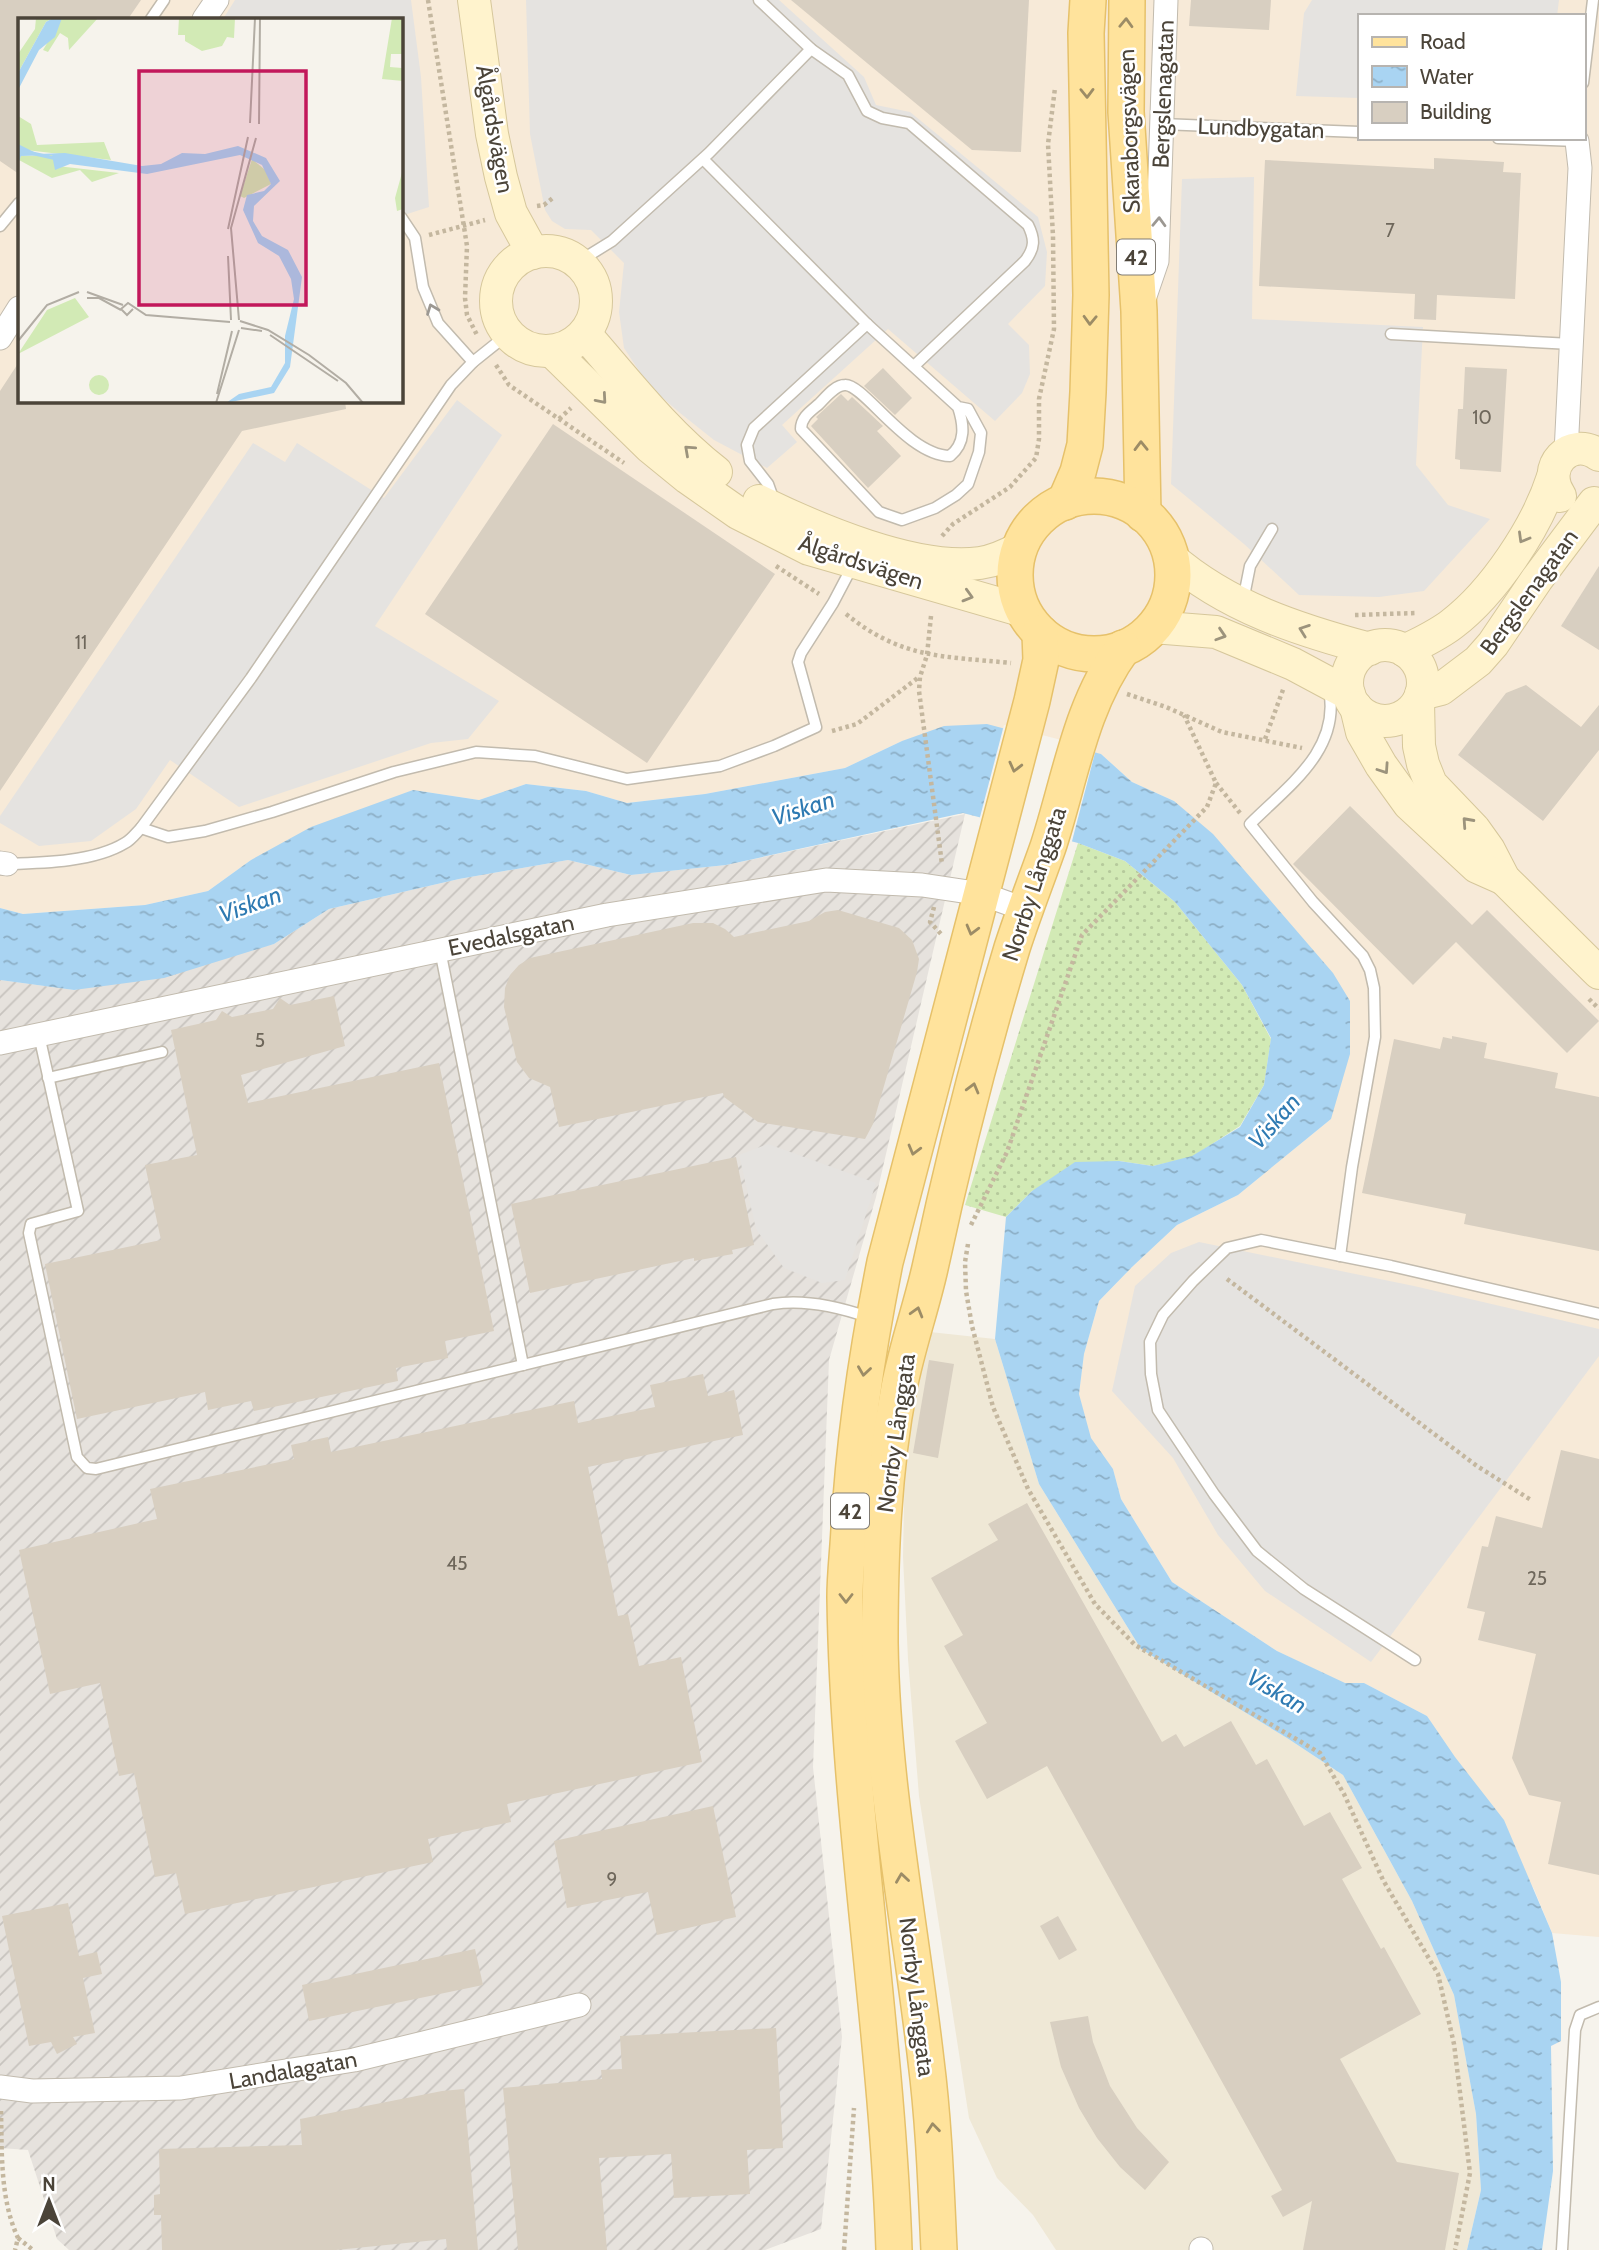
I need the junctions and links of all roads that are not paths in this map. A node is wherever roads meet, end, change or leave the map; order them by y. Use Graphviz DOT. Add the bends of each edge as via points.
graph roads {
  1 [pos="164,0"];
  2 [pos="217,0"];
  3 [pos="474,0"];
  4 [pos="759,0"];
  5 [pos="1088,0"];
  6 [pos="1127,0"];
  7 [pos="1166,0"];
  8 [pos="1593,0"];
  9 [pos="152,18"];
  10 [pos="205,18"];
  11 [pos="811,49"];
  12 [pos="1585,66"];
  13 [pos="1162,124"];
  14 [pos="1358,132"];
  15 [pos="1577,140"];
  16 [pos="703,159"];
  17 [pos="18,204"];
  18 [pos="402,218"];
  19 [pos="0,226"];
  20 [pos="533,253"];
  21 [pos="578,262"];
  22 [pos="18,310"];
  23 [pos="1139,311"];
  24 [pos="867,324"];
  25 [pos="508,334"];
  26 [pos="585,334"];
  27 [pos="1391,334"];
  28 [pos="0,338"];
  29 [pos="1570,344"];
  30 [pos="553,352"];
  31 [pos="473,362"];
  32 [pos="914,366"];
  33 [pos="958,407"];
  34 [pos="1599,455"];
  35 [pos="1559,465"];
  36 [pos="1596,501"];
  37 [pos="1065,502"];
  38 [pos="778,510"];
  39 [pos="1143,514"];
  40 [pos="1272,529"];
  41 [pos="1020,548"];
  42 [pos="1170,557"];
  43 [pos="854,563"];
  44 [pos="1242,604"];
  45 [pos="1032,622"];
  46 [pos="1153,627"];
  47 [pos="1123,648"];
  48 [pos="1370,649"];
  49 [pos="1405,651"];
  50 [pos="1344,695"];
  51 [pos="1419,698"];
  52 [pos="141,828"];
  53 [pos="3,863"];
  54 [pos="1504,879"];
  55 [pos="982,894"];
  56 [pos="1024,909"];
  57 [pos="440,950"];
  58 [pos="1599,974"];
  59 [pos="38,1035"];
  60 [pos="0,1043"];
  61 [pos="162,1052"];
  62 [pos="48,1078"];
  63 [pos="1340,1256"];
  64 [pos="1599,1314"];
  65 [pos="873,1319"];
  66 [pos="523,1365"];
  67 [pos="1415,1660"];
  68 [pos="579,2005"];
  69 [pos="1599,2007"];
  70 [pos="1,2087"];
  71 [pos="894,2250"];
  72 [pos="939,2250"];
  73 [pos="1562,2250"];
  1 -- 9 [label="lane"];
  2 -- 10 [label="street"];
  3 -- 20 [label="street, Ålgårdsvägen" via="492,134 511,213"];
  4 -- 11 [label="lane"];
  5 -- 37 [label="main road, Skaraborgsvägen / 42, one-way" via="1088,392 1085,445"];
  23 -- 6 [label="main road, Skaraborgsvägen / 42, one-way" via="1126,112"];
  7 -- 13 [label="street, Bergslenagatan"];
  8 -- 12 [label="lane"];
  11 -- 16 [label="lane"];
  11 -- 32 [label="lane" via="848,75 867,111 909,124 1028,225 1034,237 1033,251 1025,261"];
  13 -- 14 [label="lane, Lundbygatan"];
  23 -- 13 [label="street, Bergslenagatan, one-way" via="1157,261"];
  15 -- 29 [label="street, Bergslenagatan" via="1580,168"];
  16 -- 21 [label="lane" via="612,242"];
  16 -- 24 [label="lane"];
  17 -- 19 [label="lane"];
  31 -- 18 [label="lane, one-way" via="438,323 423,287 415,238"];
  20 -- 21 [label="street" via="565,254"];
  20 -- 25 [label="street" via="506,271 498,286 499,320"];
  21 -- 26 [label="street" via="595,289 595,312"];
  22 -- 28 [label="street"];
  39 -- 23 [label="main road, Skaraborgsvägen / 42, one-way"];
  24 -- 32 [label="lane"];
  24 -- 38 [label="lane" via="754,428 747,444 750,461 768,484"];
  25 -- 30 [label="street" via="520,345"];
  25 -- 31 [label="lane"];
  26 -- 30 [label="street" via="571,346"];
  38 -- 26 [label="street, Ålgårdsvägen, one-way" via="729,483 688,450"];
  27 -- 29 [label="lane"];
  29 -- 35 [label="street, Bergslenagatan"];
  30 -- 43 [label="street, Ålgårdsvägen, one-way" via="688,478 738,513 809,549"];
  31 -- 52 [label="lane" via="451,385 251,678"];
  32 -- 33 [label="lane"];
  33 -- 33 [label="lane" via="962,436 959,449 950,456 936,456 918,445 847,384 804,417 801,429 879,512 902,520 935,508 968,484 981,433 968,409"];
  34 -- 35 [label="street" via="1586,449"];
  35 -- 36 [label="street" via="1558,495 1574,505"];
  35 -- 49 [label="street, Bergslenagatan, one-way" via="1546,498 1494,580 1452,625"];
  36 -- 51 [label="street, Bergslenagatan" via="1478,661 1441,689"];
  37 -- 39 [label="main road, 42" via="1106,498"];
  37 -- 41 [label="main road, 42" via="1034,523"];
  38 -- 41 [label="street, Ålgårdsvägen" via="848,539 923,560 979,564"];
  39 -- 42 [label="main road, 42" via="1163,538"];
  40 -- 44 [label="lane" via="1250,566"];
  41 -- 45 [label="main road, 42" via="1017,594"];
  42 -- 44 [label="street" via="1190,575"];
  42 -- 46 [label="main road, 42" via="1170,594"];
  43 -- 45 [label="street, Ålgårdsvägen, one-way"];
  43 -- 52 [label="lane" via="801,653 799,662 816,727 774,746 720,766 627,779 536,756 476,752 394,772 205,831 169,837"];
  48 -- 44 [label="street, one-way" via="1306,632"];
  45 -- 47 [label="main road, 42" via="1063,648 1080,653"];
  45 -- 55 [label="main road, Norrby Långgata / 42, one-way" via="1041,660"];
  46 -- 47 [label="main road, 42"];
  46 -- 50 [label="street, one-way" via="1216,632 1293,664"];
  47 -- 56 [label="main road, Norrby Långgata / 42" via="1106,671 1088,713"];
  48 -- 49 [label="street" via="1391,646"];
  48 -- 50 [label="street" via="1351,667"];
  49 -- 51 [label="street" via="1420,670"];
  50 -- 51 [label="street" via="1368,718 1384,721 1407,714"];
  50 -- 54 [label="street, one-way" via="1381,765 1409,804 1477,867"];
  50 -- 63 [label="lane" via="1332,706 1320,752 1250,824 1363,956 1372,979 1375,1037"];
  54 -- 51 [label="street, one-way" via="1482,839 1431,784 1419,746"];
  52 -- 53 [label="lane" via="126,843 98,853 52,863"];
  54 -- 58 [label="street"];
  55 -- 56 [label="street, Evedalsgatan"];
  55 -- 57 [label="street, Evedalsgatan" via="922,885 826,880 607,915"];
  55 -- 65 [label="main road, Norrby Långgata / 42, one-way"];
  72 -- 56 [label="main road, Norrby Långgata / 42, one-way" via="935,2141 885,1732 880,1648 884,1507 892,1431 909,1344 959,1138"];
  57 -- 59 [label="street, Evedalsgatan"];
  57 -- 66 [label="lane"];
  59 -- 60 [label="street, Evedalsgatan"];
  59 -- 62 [label="lane"];
  61 -- 62 [label="lane"];
  62 -- 66 [label="lane" via="78,1211 31,1223 29,1233 77,1457 87,1468"];
  63 -- 64 [label="lane"];
  63 -- 67 [label="lane" via="1261,1240 1227,1248 1163,1315 1150,1342 1151,1374 1158,1410 1256,1551 1304,1589"];
  65 -- 66 [label="lane" via="790,1302"];
  65 -- 71 [label="main road, Norrby Långgata / 42, one-way" via="857,1424 845,1595 854,1764 889,2144"];
  68 -- 70 [label="street, Landalagatan" via="355,2060 181,2088 32,2091"];
  69 -- 73 [label="lane" via="1580,2015 1575,2030"];
}
